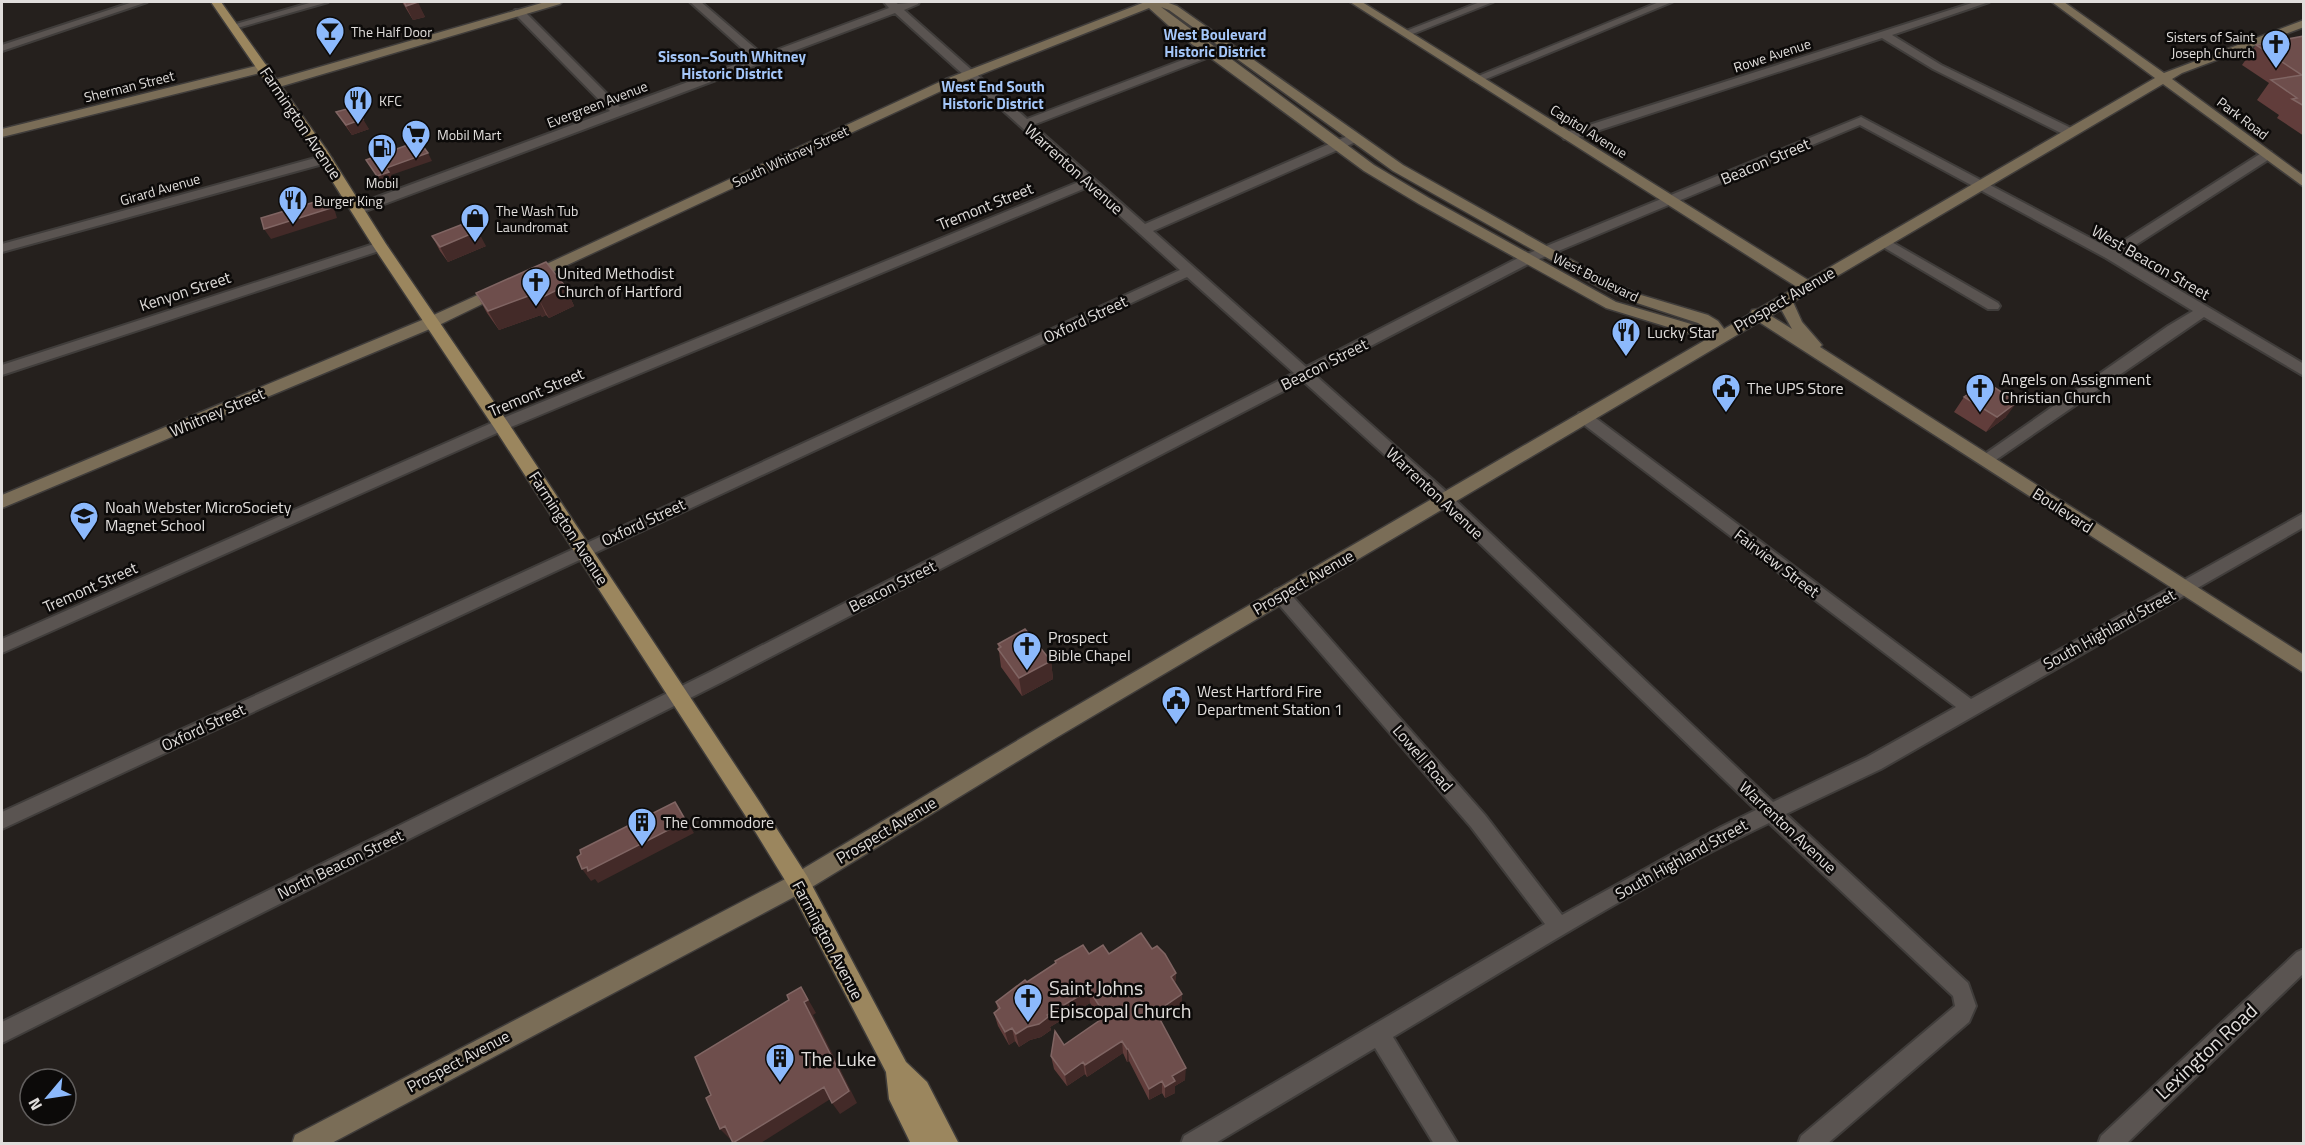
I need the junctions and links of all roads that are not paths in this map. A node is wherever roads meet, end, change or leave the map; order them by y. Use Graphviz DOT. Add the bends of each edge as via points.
graph roads {
  1 [pos="142,2"];
  2 [pos="216,2"];
  3 [pos="323,2"];
  4 [pos="556,2"];
  5 [pos="695,2"];
  6 [pos="914,2"];
  7 [pos="1155,2"];
  8 [pos="1356,2"];
  9 [pos="1488,2"];
  10 [pos="1667,2"];
  11 [pos="1984,2"];
  12 [pos="2057,2"];
  13 [pos="892,5"];
  14 [pos="519,12"];
  15 [pos="2304,23"];
  16 [pos="234,26"];
  17 [pos="1406,33"];
  18 [pos="1883,34"];
  19 [pos="1226,47"];
  20 [pos="2,48"];
  21 [pos="1211,53"];
  22 [pos="761,59"];
  23 [pos="264,69"];
  24 [pos="968,74"];
  25 [pos="2164,78"];
  26 [pos="1478,79"];
  27 [pos="275,84"];
  28 [pos="618,111"];
  29 [pos="1024,124"];
  30 [pos="2069,132"];
  31 [pos="2,133"];
  32 [pos="1568,136"];
  33 [pos="1354,138"];
  34 [pos="1338,146"];
  35 [pos="2267,155"];
  36 [pos="326,159"];
  37 [pos="1089,182"];
  38 [pos="2304,183"];
  39 [pos="1981,184"];
  40 [pos="1438,192"];
  41 [pos="1424,201"];
  42 [pos="1670,201"];
  43 [pos="358,209"];
  44 [pos="1143,230"];
  45 [pos="1883,241"];
  46 [pos="380,246"];
  47 [pos="2,248"];
  48 [pos="1546,251"];
  49 [pos="2111,255"];
  50 [pos="1527,259"];
  51 [pos="1188,271"];
  52 [pos="1806,286"];
  53 [pos="1784,299"];
  54 [pos="1993,306"];
  55 [pos="2203,311"];
  56 [pos="1757,314"];
  57 [pos="432,322"];
  58 [pos="1721,336"];
  59 [pos="1824,355"];
  60 [pos="2300,365"];
  61 [pos="2,370"];
  62 [pos="1303,375"];
  63 [pos="1584,417"];
  64 [pos="501,425"];
  65 [pos="1987,460"];
  66 [pos="1444,499"];
  67 [pos="2,502"];
  68 [pos="2304,519"];
  69 [pos="583,550"];
  70 [pos="2183,588"];
  71 [pos="1281,595"];
  72 [pos="2,646"];
  73 [pos="2304,664"];
  74 [pos="679,695"];
  75 [pos="1970,708"];
  76 [pos="1771,811"];
  77 [pos="2,821"];
  78 [pos="799,883"];
  79 [pos="1559,927"];
  80 [pos="2304,959"];
  81 [pos="2,1033"];
  82 [pos="1379,1034"];
  83 [pos="898,1070"];
  84 [pos="304,1143"];
  85 [pos="924,1143"];
  86 [pos="947,1143"];
  87 [pos="1192,1143"];
  88 [pos="1448,1143"];
  89 [pos="1809,1143"];
  90 [pos="2109,1143"];
  1 -- 20 [label="street"];
  2 -- 16 [label="main road, Farmington Avenue"];
  3 -- 16 [label="street"];
  4 -- 14 [label="main road"];
  5 -- 22 [label="street"];
  6 -- 13 [label="street, Evergreen Avenue"];
  7 -- 19 [label="main road, West Boulevard" via="1173,8"];
  7 -- 21 [label="main road, West Boulevard" via="1156,10"];
  7 -- 24 [label="main road, South Whitney Street"];
  8 -- 17 [label="main road, Capitol Avenue"];
  9 -- 17 [label="street"];
  10 -- 26 [label="street"];
  11 -- 18 [label="street, Rowe Avenue"];
  12 -- 25 [label="main road, Park Road"];
  13 -- 22 [label="street, Evergreen Avenue"];
  13 -- 24 [label="street, Warrenton Avenue"];
  14 -- 27 [label="main road"];
  14 -- 28 [label="street"];
  15 -- 25 [label="main road, Prospect Avenue"];
  16 -- 23 [label="main road, Farmington Avenue"];
  17 -- 26 [label="main road, Capitol Avenue"];
  18 -- 30 [label="street" via="1937,67"];
  18 -- 32 [label="street, Rowe Avenue"];
  19 -- 21 [label="street"];
  19 -- 33 [label="main road, West Boulevard"];
  21 -- 29 [label="street"];
  21 -- 34 [label="main road, West Boulevard"];
  22 -- 28 [label="street, Evergreen Avenue"];
  23 -- 27 [label="main road, Farmington Avenue"];
  23 -- 31 [label="main road, Sherman Street"];
  24 -- 29 [label="street, Warrenton Avenue"];
  24 -- 57 [label="main road, South Whitney Street"];
  25 -- 30 [label="main road, Prospect Avenue"];
  25 -- 35 [label="main road, Park Road"];
  26 -- 32 [label="main road, Capitol Avenue"];
  27 -- 36 [label="main road, Farmington Avenue"];
  28 -- 43 [label="street, Evergreen Avenue"];
  29 -- 37 [label="street, Warrenton Avenue"];
  30 -- 39 [label="main road, Prospect Avenue"];
  32 -- 42 [label="main road, Capitol Avenue"];
  33 -- 34 [label="street"];
  33 -- 40 [label="main road, West Boulevard"];
  34 -- 41 [label="main road, West Boulevard"];
  34 -- 44 [label="street"];
  35 -- 38 [label="main road, Park Road"];
  35 -- 49 [label="street"];
  36 -- 43 [label="main road, Farmington Avenue"];
  36 -- 47 [label="street, Girard Avenue"];
  37 -- 44 [label="street, Warrenton Avenue"];
  37 -- 64 [label="street, Tremont Street"];
  39 -- 42 [label="street, Beacon Street" via="1861,121"];
  39 -- 45 [label="main road, Prospect Avenue"];
  39 -- 49 [label="street, West Beacon Street"];
  40 -- 41 [label="main road"];
  40 -- 48 [label="main road, West Boulevard"];
  41 -- 50 [label="main road, West Boulevard"];
  42 -- 48 [label="street, Beacon Street"];
  42 -- 52 [label="main road, Capitol Avenue"];
  43 -- 46 [label="main road, Farmington Avenue"];
  44 -- 51 [label="street, Warrenton Avenue"];
  45 -- 52 [label="main road, Prospect Avenue"];
  45 -- 54 [label="street"];
  46 -- 57 [label="main road, Farmington Avenue"];
  46 -- 61 [label="street, Kenyon Street"];
  48 -- 50 [label="street, Beacon Street"];
  48 -- 58 [label="main road, West Boulevard" via="1623,293 1709,322"];
  49 -- 55 [label="street, West Beacon Street"];
  50 -- 58 [label="main road, West Boulevard" via="1624,310"];
  50 -- 62 [label="street, Beacon Street"];
  51 -- 62 [label="street, Warrenton Avenue"];
  51 -- 69 [label="street, Oxford Street"];
  52 -- 53 [label="main road, Prospect Avenue"];
  53 -- 56 [label="main road, Prospect Avenue"];
  53 -- 59 [label="main road, Boulevard" via="1801,331"];
  55 -- 60 [label="street, West Beacon Street"];
  55 -- 65 [label="street"];
  56 -- 58 [label="main road, Prospect Avenue"];
  56 -- 59 [label="main road, Boulevard"];
  57 -- 64 [label="main road, Farmington Avenue"];
  57 -- 67 [label="main road, Whitney Street"];
  58 -- 63 [label="main road, Prospect Avenue"];
  59 -- 65 [label="main road, Boulevard"];
  62 -- 66 [label="street, Warrenton Avenue"];
  62 -- 74 [label="street, Beacon Street"];
  63 -- 66 [label="main road, Prospect Avenue"];
  63 -- 75 [label="street, Fairview Street"];
  64 -- 69 [label="main road, Farmington Avenue"];
  64 -- 72 [label="street, Tremont Street"];
  65 -- 70 [label="main road, Boulevard"];
  66 -- 71 [label="main road, Prospect Avenue"];
  66 -- 76 [label="street, Warrenton Avenue"];
  68 -- 70 [label="street, South Highland Street"];
  69 -- 74 [label="main road, Farmington Avenue"];
  69 -- 77 [label="street, Oxford Street"];
  70 -- 73 [label="main road, Boulevard"];
  70 -- 75 [label="street, South Highland Street"];
  71 -- 78 [label="main road, Prospect Avenue"];
  71 -- 79 [label="street, Lowell Road" via="1478,821"];
  74 -- 78 [label="main road, Farmington Avenue"];
  74 -- 81 [label="street, North Beacon Street"];
  75 -- 76 [label="street, South Highland Street" via="1874,764"];
  76 -- 79 [label="street, South Highland Street"];
  76 -- 89 [label="street, Warrenton Avenue" via="1954,982 1966,1001 1962,1015"];
  78 -- 83 [label="main road, Farmington Avenue"];
  78 -- 84 [label="main road, Prospect Avenue"];
  79 -- 82 [label="street, South Highland Street"];
  80 -- 90 [label="street, Lexington Road"];
  82 -- 87 [label="street, South Highland Street"];
  82 -- 88 [label="street"];
  83 -- 85 [label="main road, Farmington Avenue" via="901,1099"];
  83 -- 86 [label="main road, Farmington Avenue" via="919,1090"];
}
